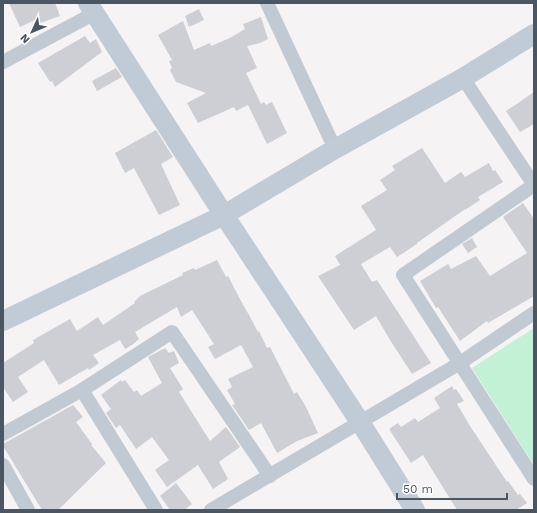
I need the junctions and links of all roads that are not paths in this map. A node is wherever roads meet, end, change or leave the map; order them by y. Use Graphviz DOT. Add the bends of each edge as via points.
graph roads {
  1 [pos="267,3"];
  2 [pos="92,8"];
  3 [pos="534,34"];
  4 [pos="3,62"];
  5 [pos="464,78"];
  6 [pos="335,149"];
  7 [pos="224,215"];
  8 [pos="534,314"];
  9 [pos="3,321"];
  10 [pos="460,363"];
  11 [pos="82,390"];
  12 [pos="360,422"];
  13 [pos="3,434"];
  14 [pos="3,466"];
  15 [pos="270,476"];
  16 [pos="534,479"];
  17 [pos="28,510"];
  18 [pos="156,510"];
  19 [pos="211,510"];
  20 [pos="415,510"];
  1 -- 6 [label="street"];
  2 -- 4 [label="street"];
  2 -- 7 [label="street"];
  3 -- 5 [label="street"];
  5 -- 6 [label="street"];
  5 -- 10 [label="street" via="534,185 403,275"];
  6 -- 7 [label="street"];
  7 -- 9 [label="street"];
  7 -- 12 [label="street"];
  8 -- 10 [label="street"];
  10 -- 12 [label="street"];
  10 -- 16 [label="street"];
  11 -- 13 [label="street"];
  11 -- 15 [label="street" via="172,332"];
  11 -- 18 [label="street"];
  12 -- 15 [label="street"];
  12 -- 20 [label="street"];
  14 -- 17 [label="street"];
  15 -- 19 [label="street"];
}
